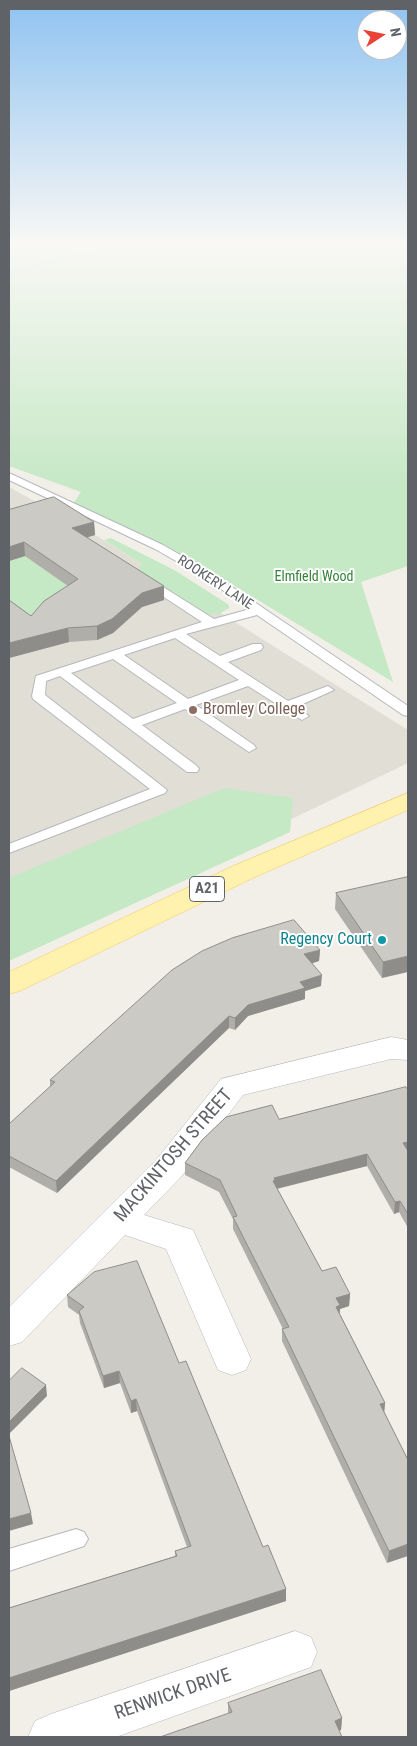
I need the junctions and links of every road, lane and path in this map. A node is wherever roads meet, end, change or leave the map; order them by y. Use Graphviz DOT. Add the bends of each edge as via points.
graph roads {
  1 [pos="9,476"];
  2 [pos="138,576"];
  3 [pos="257,611"];
  4 [pos="212,623"];
  5 [pos="176,633"];
  6 [pos="257,648"];
  7 [pos="115,654"];
  8 [pos="219,661"];
  9 [pos="62,672"];
  10 [pos="249,681"];
  11 [pos="328,690"];
  12 [pos="187,704"];
  13 [pos="286,706"];
  14 [pos="408,712"];
  15 [pos="302,716"];
  16 [pos="132,724"];
  17 [pos="249,748"];
  18 [pos="192,769"];
  19 [pos="408,800"];
  20 [pos="9,849"];
  21 [pos="9,984"];
  22 [pos="408,1050"];
  23 [pos="119,1220"];
  24 [pos="9,1331"];
  25 [pos="232,1359"];
  26 [pos="76,1540"];
  27 [pos="9,1560"];
  28 [pos="295,1652"];
  29 [pos="51,1737"];
  1 -- 3 [label="lane, ROOKERY LANE" via="159,548 206,574"];
  2 -- 4 [label="lane"];
  3 -- 4 [label="lane"];
  3 -- 14 [label="lane, ROOKERY LANE"];
  4 -- 5 [label="lane"];
  5 -- 7 [label="lane"];
  5 -- 8 [label="lane"];
  6 -- 8 [label="lane"];
  7 -- 9 [label="lane"];
  7 -- 12 [label="lane"];
  8 -- 10 [label="lane"];
  9 -- 16 [label="lane"];
  9 -- 20 [label="lane" via="40,679 38,696 160,790"];
  10 -- 12 [label="lane"];
  10 -- 13 [label="lane"];
  11 -- 13 [label="lane"];
  12 -- 16 [label="lane"];
  12 -- 17 [label="lane"];
  13 -- 15 [label="lane"];
  16 -- 18 [label="lane"];
  19 -- 21 [label="main road, A21" via="243,872"];
  22 -- 23 [label="street, MACKINTOSH STREET" via="391,1048 232,1087 169,1168"];
  23 -- 24 [label="street, MACKINTOSH STREET"];
  23 -- 25 [label="street" via="180,1240"];
  26 -- 27 [label="lane"];
  28 -- 29 [label="street, RENWICK DRIVE"];
}
